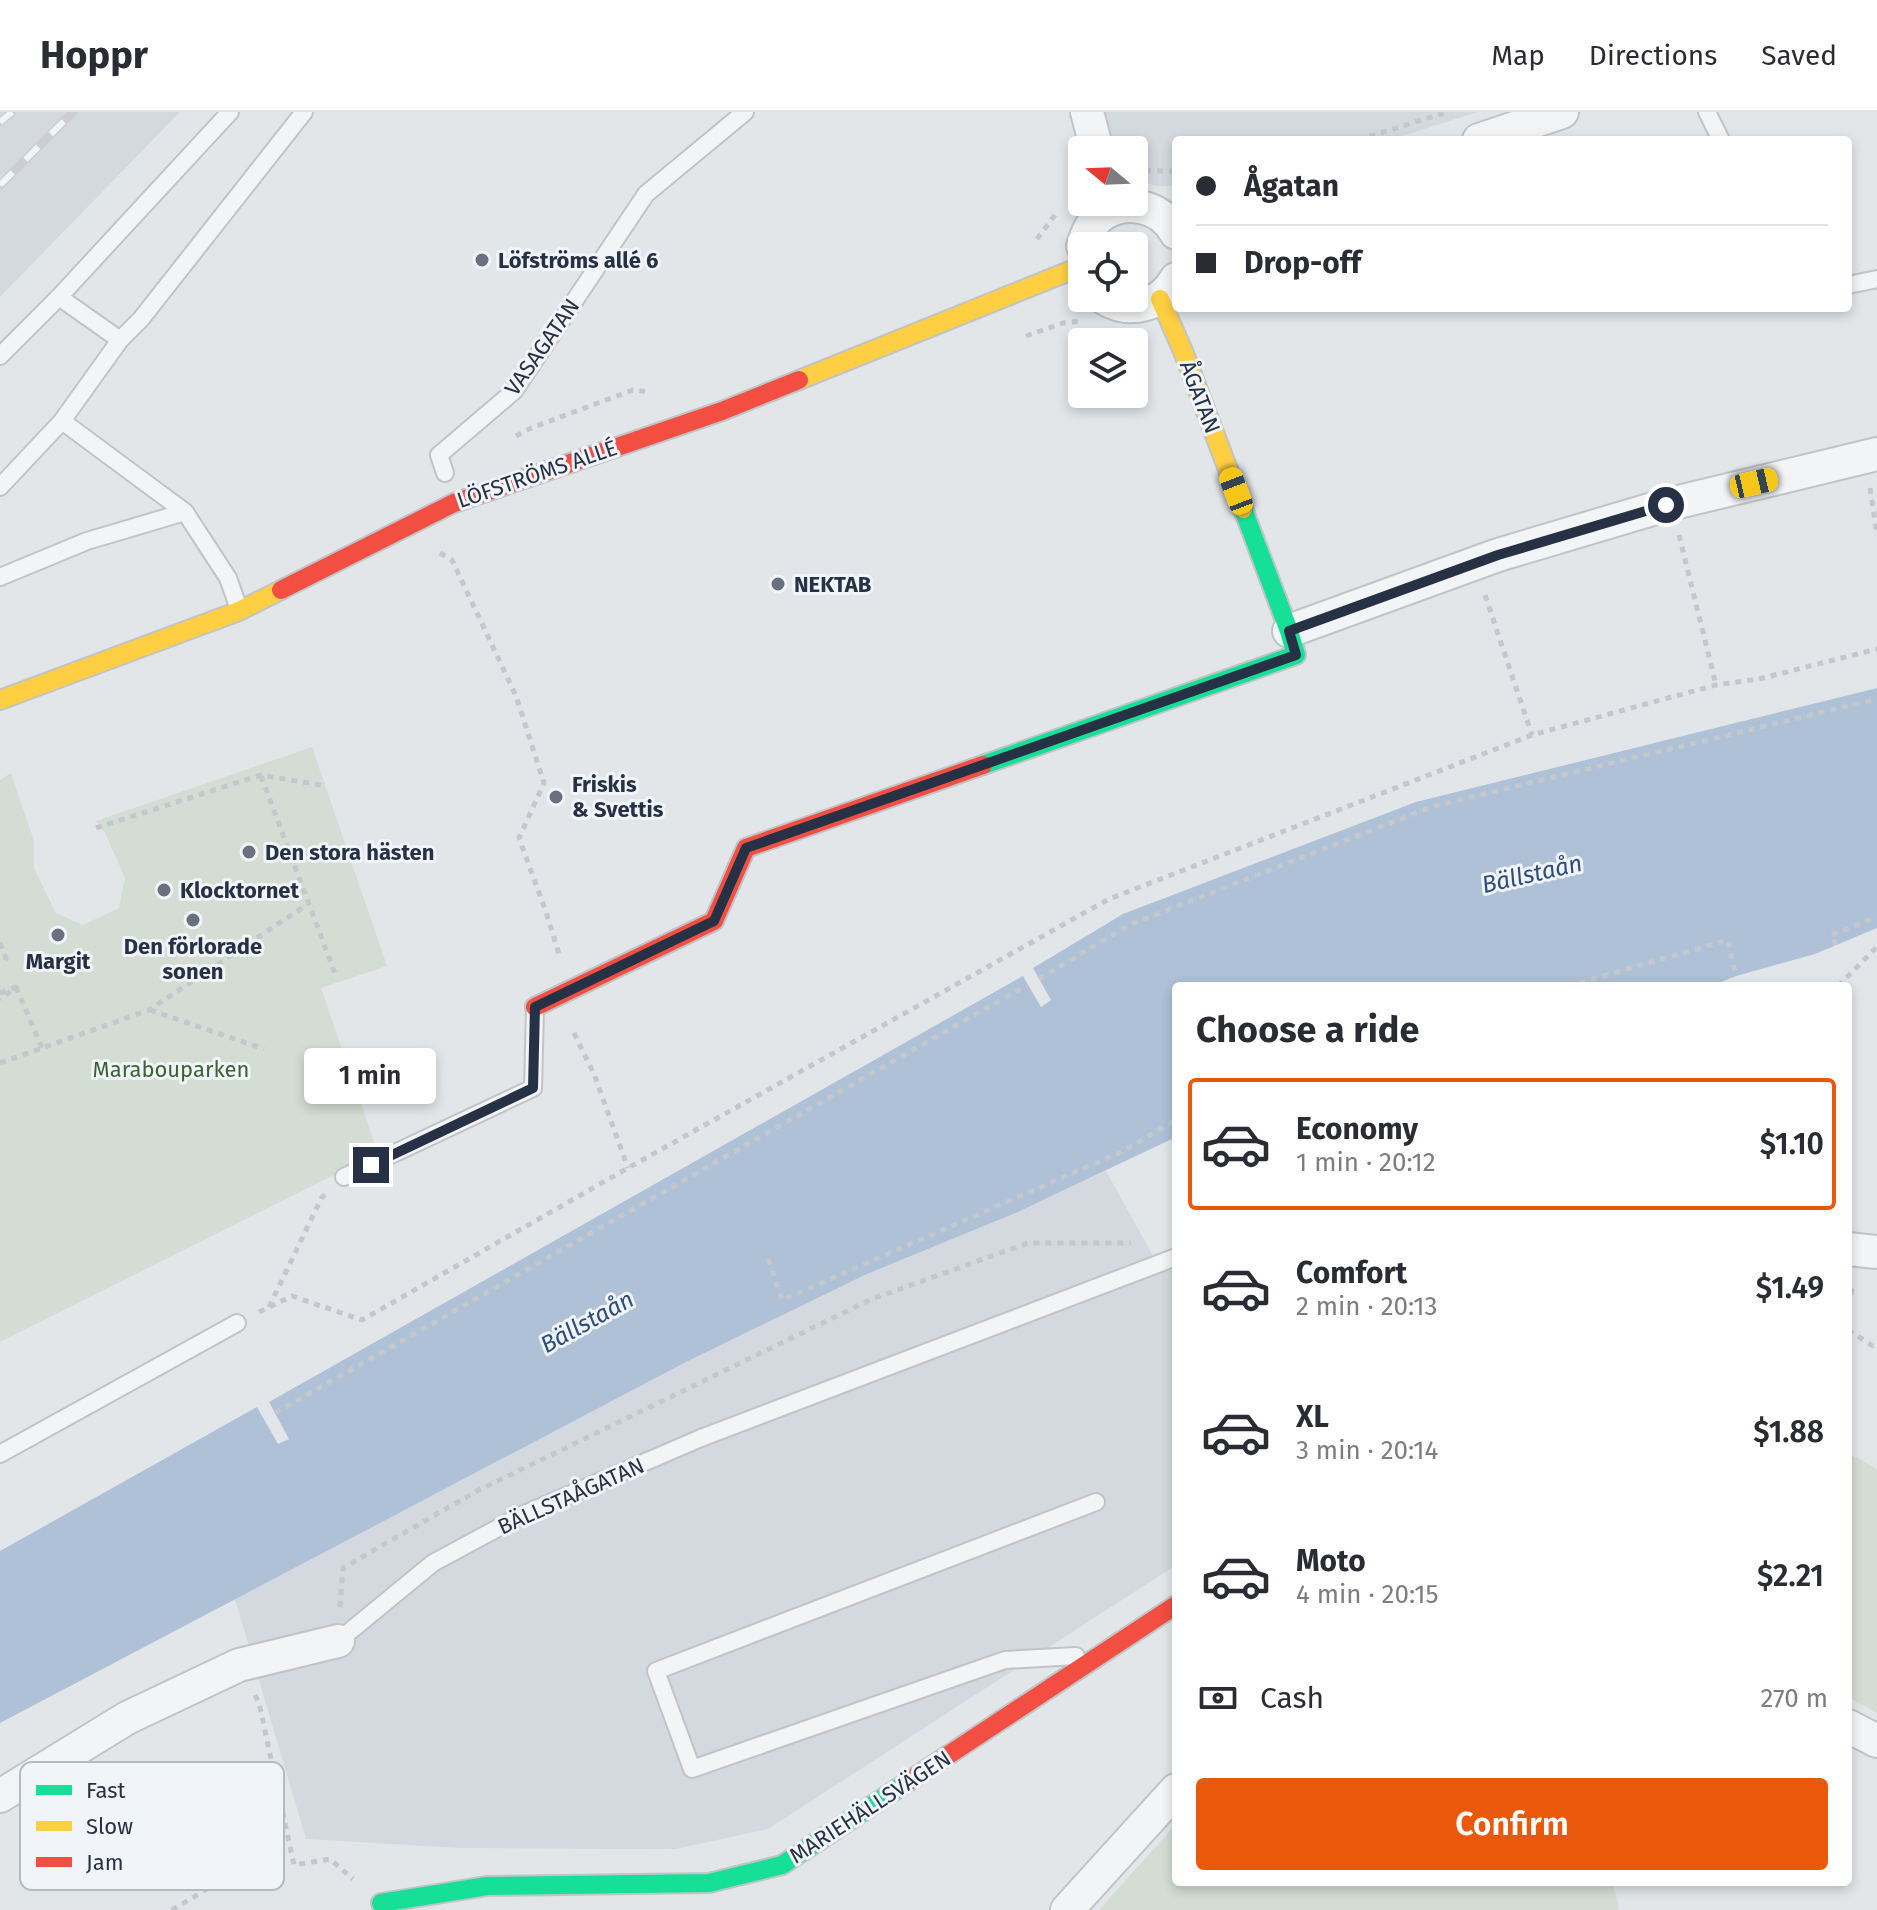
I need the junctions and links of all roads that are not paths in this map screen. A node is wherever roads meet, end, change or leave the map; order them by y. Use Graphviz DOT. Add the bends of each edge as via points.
graph roads {
  1 [pos="230,112"];
  2 [pos="304,112"];
  3 [pos="745,112"];
  4 [pos="1087,112"];
  5 [pos="1562,112"];
  6 [pos="1707,112"];
  7 [pos="1093,136"];
  8 [pos="1491,136"];
  9 [pos="1719,136"];
  10 [pos="1148,208"];
  11 [pos="1100,216"];
  12 [pos="1172,226"];
  13 [pos="1088,232"];
  14 [pos="1068,272"];
  15 [pos="1877,279"];
  16 [pos="1852,284"];
  17 [pos="1168,289"];
  18 [pos="59,297"];
  19 [pos="1148,303"];
  20 [pos="1174,312"];
  21 [pos="120,340"];
  22 [pos="0,356"];
  23 [pos="62,421"];
  24 [pos="1871,455"];
  25 [pos="445,473"];
  26 [pos="0,487"];
  27 [pos="185,512"];
  28 [pos="0,577"];
  29 [pos="239,611"];
  30 [pos="1289,631"];
  31 [pos="0,700"];
  32 [pos="535,1007"];
  33 [pos="344,1177"];
  34 [pos="1877,1252"];
  35 [pos="1172,1259"];
  36 [pos="1852,1263"];
  37 [pos="237,1323"];
  38 [pos="0,1454"];
  39 [pos="1096,1502"];
  40 [pos="1172,1608"];
  41 [pos="338,1641"];
  42 [pos="1100,1654"];
  43 [pos="1852,1728"];
  44 [pos="1877,1741"];
  45 [pos="55,1762"];
  46 [pos="20,1784"];
  47 [pos="1172,1794"];
  48 [pos="0,1796"];
  49 [pos="379,1907"];
  50 [pos="1067,1910"];
  1 -- 18 [label="lane"];
  2 -- 21 [label="lane"];
  3 -- 25 [label="lane, VASAGATAN" via="646,194 514,391 439,455"];
  4 -- 7 [label="street"];
  5 -- 8 [label="street"];
  6 -- 9 [label="lane"];
  10 -- 12 [label="street"];
  11 -- 13 [label="street"];
  14 -- 29 [label="street, LÖFSTRÖMS ALLÉ" via="722,411 454,503"];
  15 -- 16 [label="lane"];
  17 -- 19 [label="street"];
  18 -- 21 [label="lane"];
  18 -- 22 [label="lane"];
  20 -- 30 [label="street, ÅGATAN" via="1183,351"];
  21 -- 23 [label="lane"];
  23 -- 26 [label="lane"];
  23 -- 27 [label="lane"];
  24 -- 30 [label="street" via="1672,503 1475,564"];
  27 -- 28 [label="lane" via="87,541"];
  27 -- 29 [label="lane" via="228,578"];
  29 -- 31 [label="street, LÖFSTRÖMS ALLÉ"];
  30 -- 32 [label="street" via="1296,655 746,848 714,921"];
  32 -- 33 [label="lane" via="533,1088"];
  34 -- 36 [label="street" via="1861,1252"];
  35 -- 41 [label="lane, BÄLLSTAÅGATAN" via="701,1438 522,1515 433,1563"];
  37 -- 38 [label="lane"];
  39 -- 42 [label="lane" via="656,1671 692,1769 1005,1660"];
  40 -- 42 [label="street, MARIEHÄLLSVÄGEN"];
  41 -- 45 [label="street, BÄLLSTAÅGATAN" via="239,1665 127,1718"];
  42 -- 49 [label="street, MARIEHÄLLSVÄGEN" via="782,1865 709,1883 487,1886"];
  43 -- 44 [label="street"];
  46 -- 48 [label="street, BÄLLSTAÅGATAN"];
  47 -- 50 [label="street"];
}
